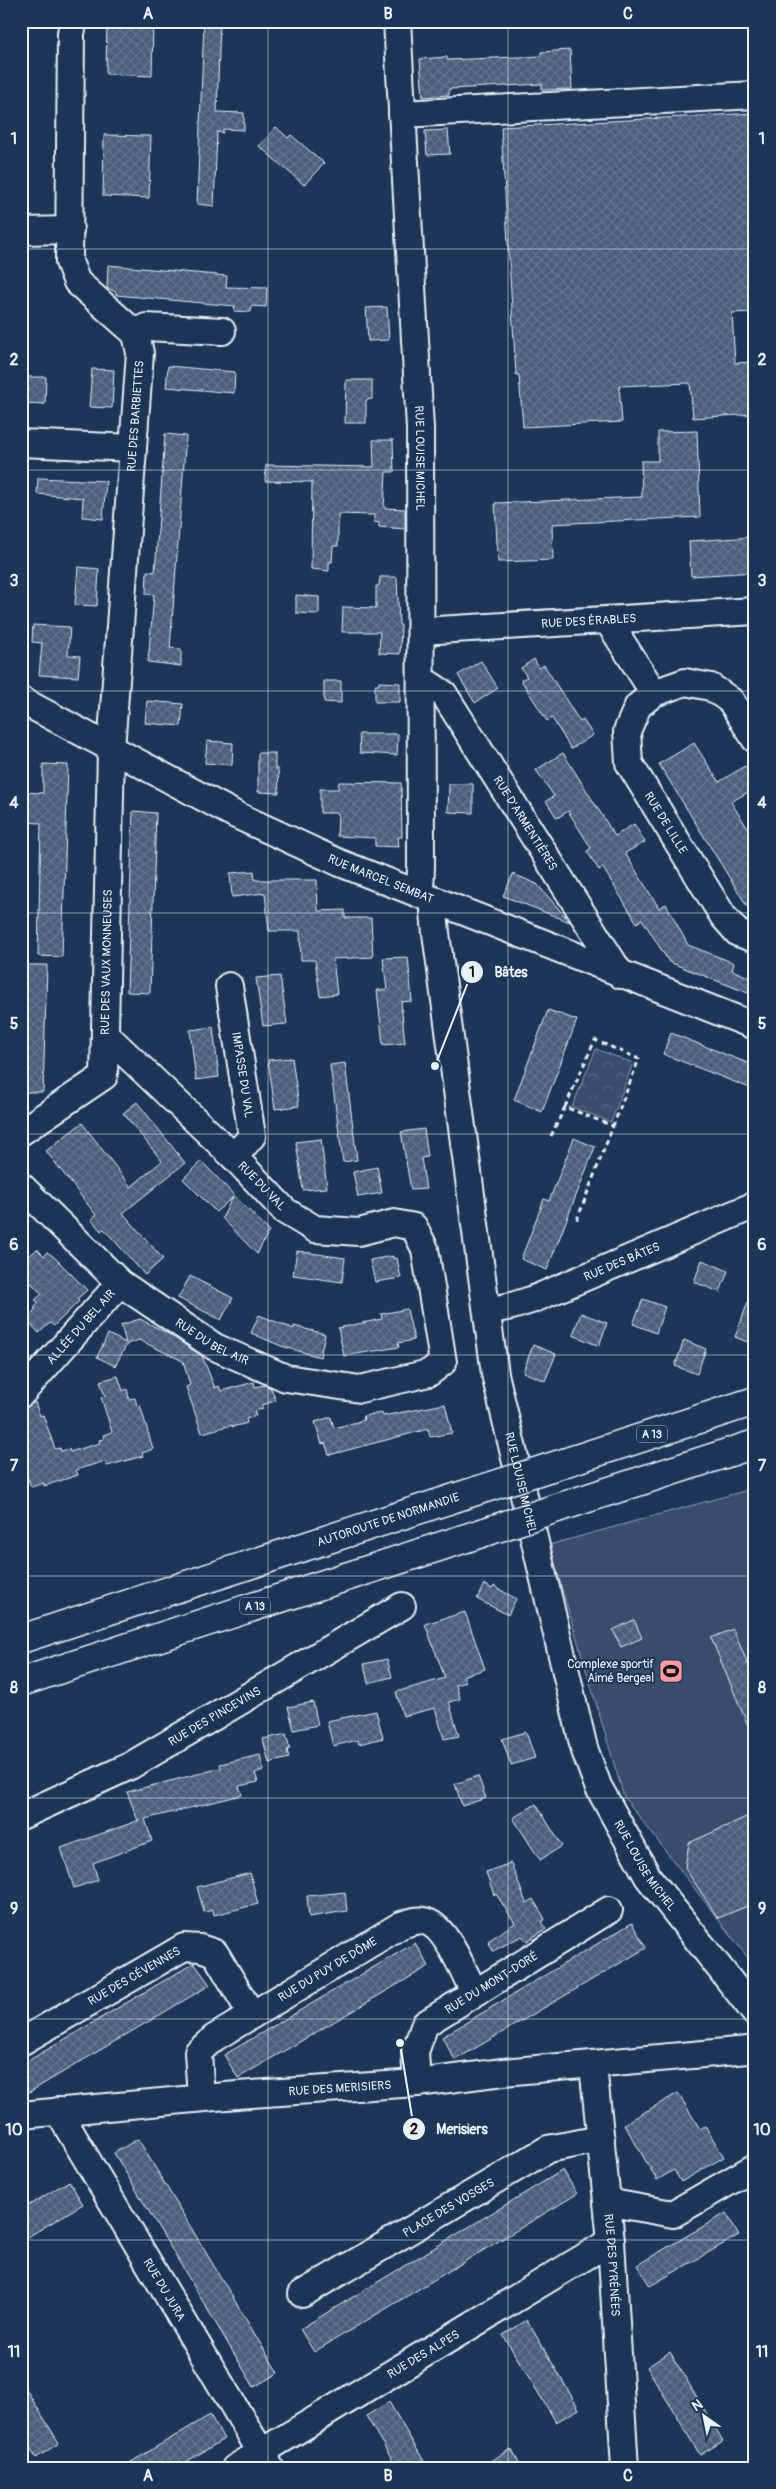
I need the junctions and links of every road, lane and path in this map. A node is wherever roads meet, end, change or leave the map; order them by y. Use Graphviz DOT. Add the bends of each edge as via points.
graph roads {
  1 [pos="74,21"];
  2 [pos="397,21"];
  3 [pos="755,95"];
  4 [pos="402,114"];
  5 [pos="70,230"];
  6 [pos="21,231"];
  7 [pos="222,331"];
  8 [pos="136,334"];
  9 [pos="21,442"];
  10 [pos="133,448"];
  11 [pos="755,611"];
  12 [pos="608,621"];
  13 [pos="421,631"];
  14 [pos="421,682"];
  15 [pos="654,693"];
  16 [pos="21,700"];
  17 [pos="755,739"];
  18 [pos="111,749"];
  19 [pos="428,898"];
  20 [pos="755,939"];
  21 [pos="621,975"];
  22 [pos="229,986"];
  23 [pos="755,1026"];
  24 [pos="105,1034"];
  25 [pos="565,1108"];
  26 [pos="613,1126"];
  27 [pos="21,1132"];
  28 [pos="551,1136"];
  29 [pos="234,1157"];
  30 [pos="21,1186"];
  31 [pos="755,1206"];
  32 [pos="577,1220"];
  33 [pos="120,1282"];
  34 [pos="487,1311"];
  35 [pos="443,1362"];
  36 [pos="21,1394"];
  37 [pos="755,1401"];
  38 [pos="755,1444"];
  39 [pos="402,1606"];
  40 [pos="21,1639"];
  41 [pos="21,1682"];
  42 [pos="21,1816"];
  43 [pos="609,1910"];
  44 [pos="474,1992"];
  45 [pos="755,2013"];
  46 [pos="252,2016"];
  47 [pos="21,2042"];
  48 [pos="752,2049"];
  49 [pos="593,2065"];
  50 [pos="417,2082"];
  51 [pos="201,2098"];
  52 [pos="58,2111"];
  53 [pos="21,2115"];
  54 [pos="601,2139"];
  55 [pos="755,2167"];
  56 [pos="607,2202"];
  57 [pos="611,2241"];
  58 [pos="302,2294"];
  59 [pos="266,2460"];
  60 [pos="235,2468"];
  61 [pos="625,2468"];
  1 -- 5 [label="street" via="71,33"];
  2 -- 4 [label="street, RUE LOUISE MICHEL"];
  3 -- 4 [label="street"];
  4 -- 13 [label="street, RUE LOUISE MICHEL" via="420,428"];
  5 -- 6 [label="street"];
  5 -- 8 [label="street" via="69,262 77,282"];
  7 -- 8 [label="street" via="146,327"];
  8 -- 10 [label="street, RUE DES BARBIETTES" via="140,353"];
  9 -- 10 [label="street"];
  10 -- 18 [label="street, RUE DES BARBIETTES"];
  11 -- 12 [label="street, RUE DES ÉRABLES"];
  12 -- 13 [label="street, RUE DES ÉRABLES"];
  12 -- 15 [label="street"];
  13 -- 14 [label="street, RUE LOUISE MICHEL"];
  14 -- 19 [label="street, RUE LOUISE MICHEL"];
  14 -- 21 [label="street, RUE D'ARMENTIÈRES" via="444,694"];
  15 -- 17 [label="street, RUE DE LILLE" via="685,682 711,687 731,701"];
  15 -- 20 [label="street, RUE DE LILLE" via="638,706 627,731 629,763 723,916 738,933"];
  16 -- 18 [label="street, RUE MARCEL SEMBAT"];
  18 -- 19 [label="street, RUE MARCEL SEMBAT" via="236,815 340,864"];
  18 -- 24 [label="street, RUE DES VAUX MONNEUSES"];
  19 -- 21 [label="street, RUE MARCEL SEMBAT"];
  19 -- 34 [label="street, RUE LOUISE MICHEL" via="434,912"];
  21 -- 23 [label="street, RUE MARCEL SEMBAT"];
  22 -- 29 [label="street, IMPASSE DU VAL" via="252,1136"];
  24 -- 27 [label="street, RUE DES VAUX MONNEUSES" via="104,1076"];
  24 -- 29 [label="street, RUE DU VAL"];
  25 -- 26 [label="path"];
  25 -- 26 [label="path" via="595,1040 639,1059"];
  25 -- 28 [label="path"];
  26 -- 32 [label="path"];
  29 -- 35 [label="street, RUE DU VAL" via="285,1211 315,1228 359,1232 394,1224 414,1227 424,1249"];
  30 -- 33 [label="street, RUE DU BEL AIR"];
  31 -- 34 [label="street, RUE DES BÂTES" via="534,1299"];
  33 -- 35 [label="street, RUE DU BEL AIR" via="215,1347 286,1378 360,1389 429,1373"];
  33 -- 36 [label="street, ALLÉE DU BEL AIR"];
  34 -- 45 [label="street, RUE LOUISE MICHEL" via="495,1374 535,1550 584,1748 598,1786 648,1877"];
  37 -- 40 [label="highway, AUTOROUTE DE NORMANDIE / A 13, bridge"];
  38 -- 41 [label="highway, A 13, bridge"];
  39 -- 42 [label="street, RUE DES PINCEVINS" via="130,1766"];
  43 -- 44 [label="street, RUE DU MONT-DORÉ"];
  44 -- 46 [label="street, RUE DU PUY DE DÔME" via="438,1928 425,1920 414,1921 401,1925"];
  44 -- 50 [label="street, RUE DU MONT-DORÉ" via="425,2024 415,2052"];
  46 -- 47 [label="street, RUE DES CÉVENNES" via="215,1954 184,1946"];
  46 -- 51 [label="street, RUE DU PUY DE DÔME" via="214,2038 198,2052"];
  48 -- 49 [label="street, RUE DES MERISIERS"];
  49 -- 50 [label="street, RUE DES MERISIERS"];
  49 -- 54 [label="street, RUE DES PYRÉNÉES"];
  50 -- 51 [label="street, RUE DES MERISIERS"];
  51 -- 52 [label="street, RUE DES MERISIERS"];
  52 -- 53 [label="street, RUE DES MERISIERS"];
  52 -- 59 [label="street, RUE DU JURA"];
  54 -- 56 [label="street, RUE DES PYRÉNÉES"];
  54 -- 58 [label="street, PLACE DES VOSGES" via="548,2150"];
  55 -- 56 [label="street" via="673,2214"];
  56 -- 57 [label="street, RUE DES PYRÉNÉES"];
  57 -- 59 [label="street, RUE DES ALPES"];
  57 -- 61 [label="street, RUE DES PYRÉNÉES"];
  59 -- 60 [label="street, RUE DES ALPES"];
}
